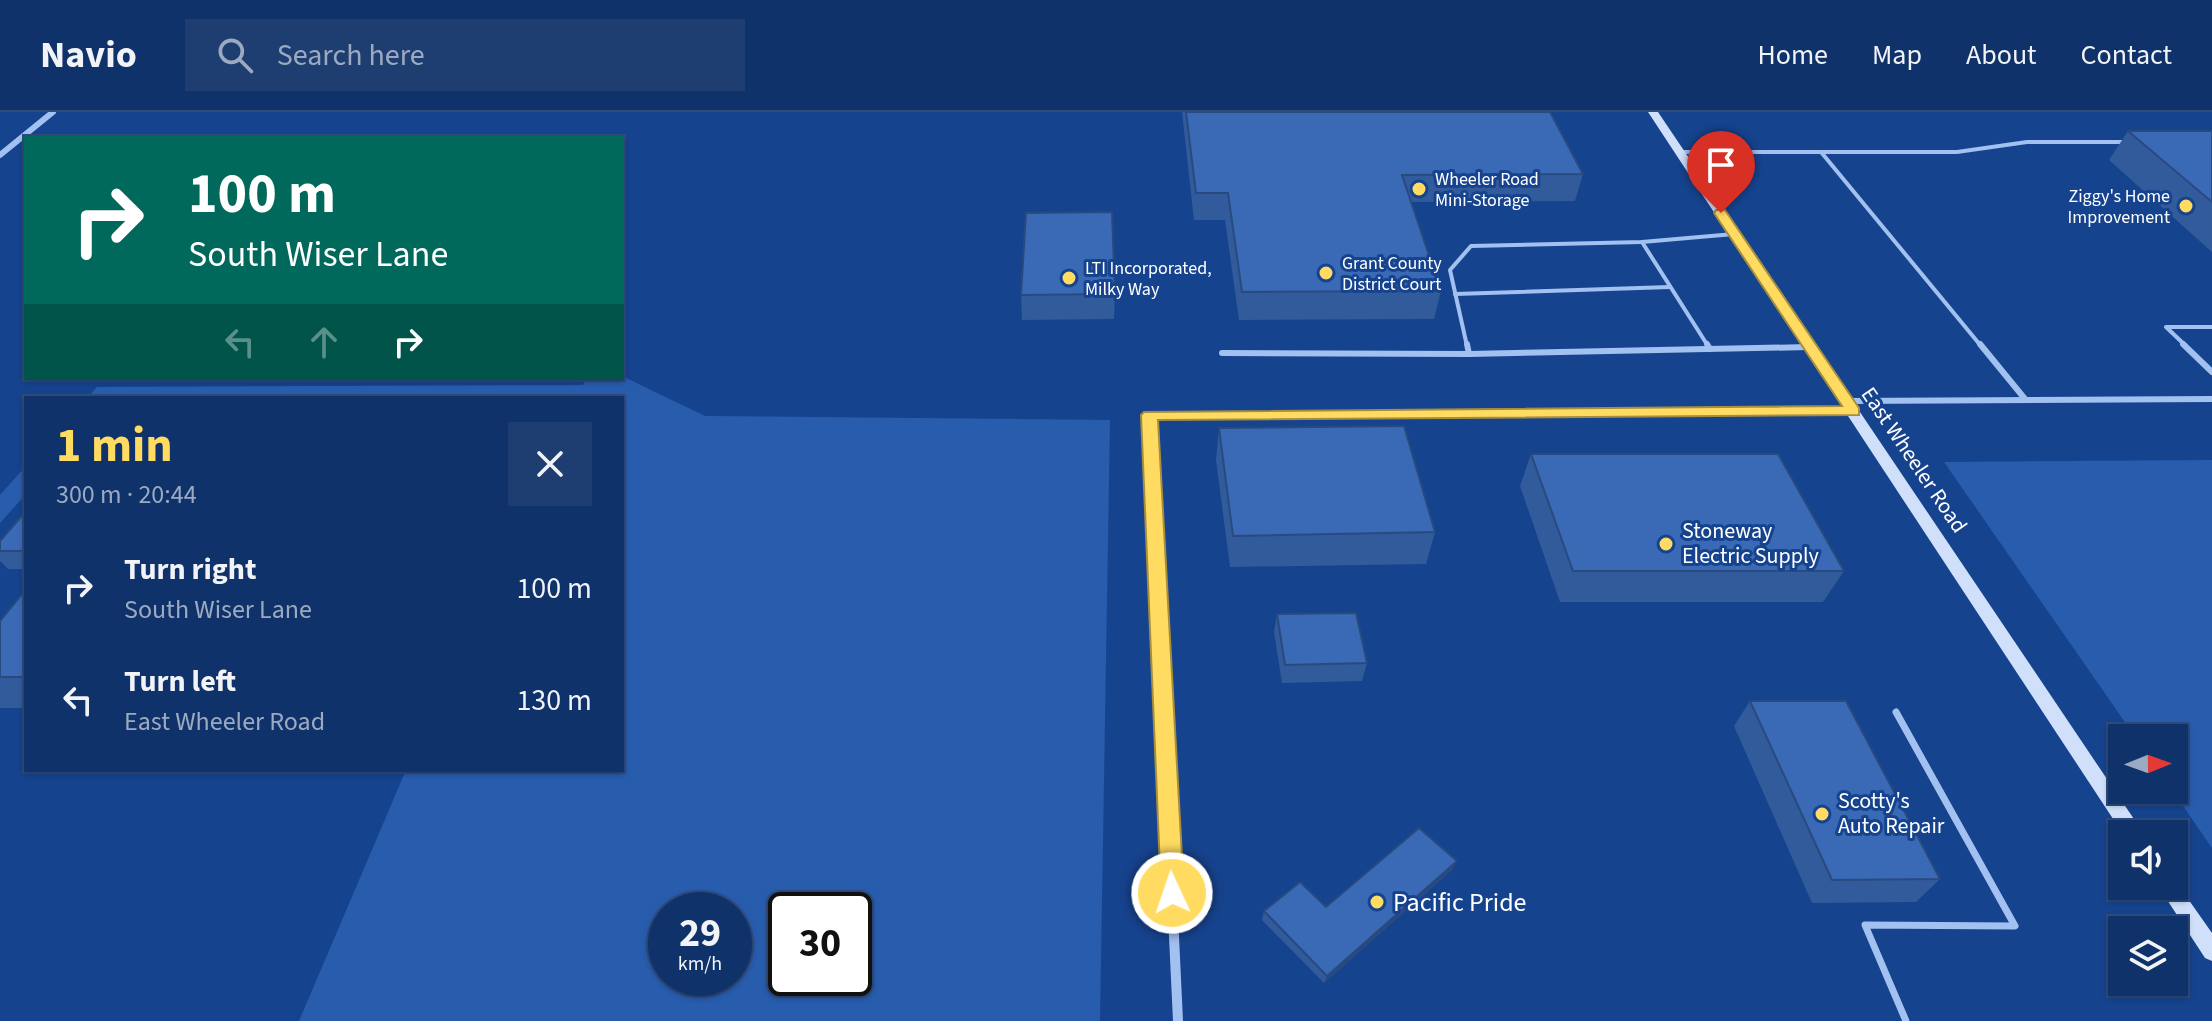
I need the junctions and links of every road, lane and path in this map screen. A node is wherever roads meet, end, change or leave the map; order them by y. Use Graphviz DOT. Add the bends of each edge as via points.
graph roads {
  1 [pos="53,112"];
  2 [pos="1653,112"];
  3 [pos="2135,142"];
  4 [pos="1680,152"];
  5 [pos="1821,152"];
  6 [pos="0,155"];
  7 [pos="1734,234"];
  8 [pos="1642,242"];
  9 [pos="1670,287"];
  10 [pos="1455,294"];
  11 [pos="2212,327"];
  12 [pos="1810,347"];
  13 [pos="1710,349"];
  14 [pos="1222,353"];
  15 [pos="1469,354"];
  16 [pos="2212,372"];
  17 [pos="2212,399"];
  18 [pos="2026,400"];
  19 [pos="1850,406"];
  20 [pos="1896,712"];
  21 [pos="2125,820"];
  22 [pos="2178,900"];
  23 [pos="2212,951"];
  24 [pos="1178,1021"];
  25 [pos="1906,1021"];
  1 -- 6 [label="street"];
  2 -- 4 [label="main road, East Wheeler Road"];
  3 -- 5 [label="lane" via="2027,142 1957,152"];
  4 -- 5 [label="lane"];
  4 -- 7 [label="main road, East Wheeler Road"];
  5 -- 18 [label="lane"];
  7 -- 8 [label="lane"];
  7 -- 12 [label="main road, East Wheeler Road"];
  8 -- 9 [label="lane"];
  8 -- 10 [label="lane" via="1471,246 1450,270"];
  9 -- 10 [label="lane"];
  9 -- 13 [label="lane"];
  10 -- 15 [label="lane"];
  11 -- 16 [label="lane" via="2166,327"];
  12 -- 13 [label="lane"];
  12 -- 19 [label="main road, East Wheeler Road"];
  13 -- 15 [label="lane"];
  14 -- 15 [label="lane"];
  17 -- 18 [label="lane"];
  18 -- 19 [label="lane"];
  19 -- 21 [label="main road, East Wheeler Road"];
  19 -- 24 [label="street" via="1149,415"];
  20 -- 25 [label="lane" via="2015,926 1865,925"];
  22 -- 23 [label="main road"];
}
